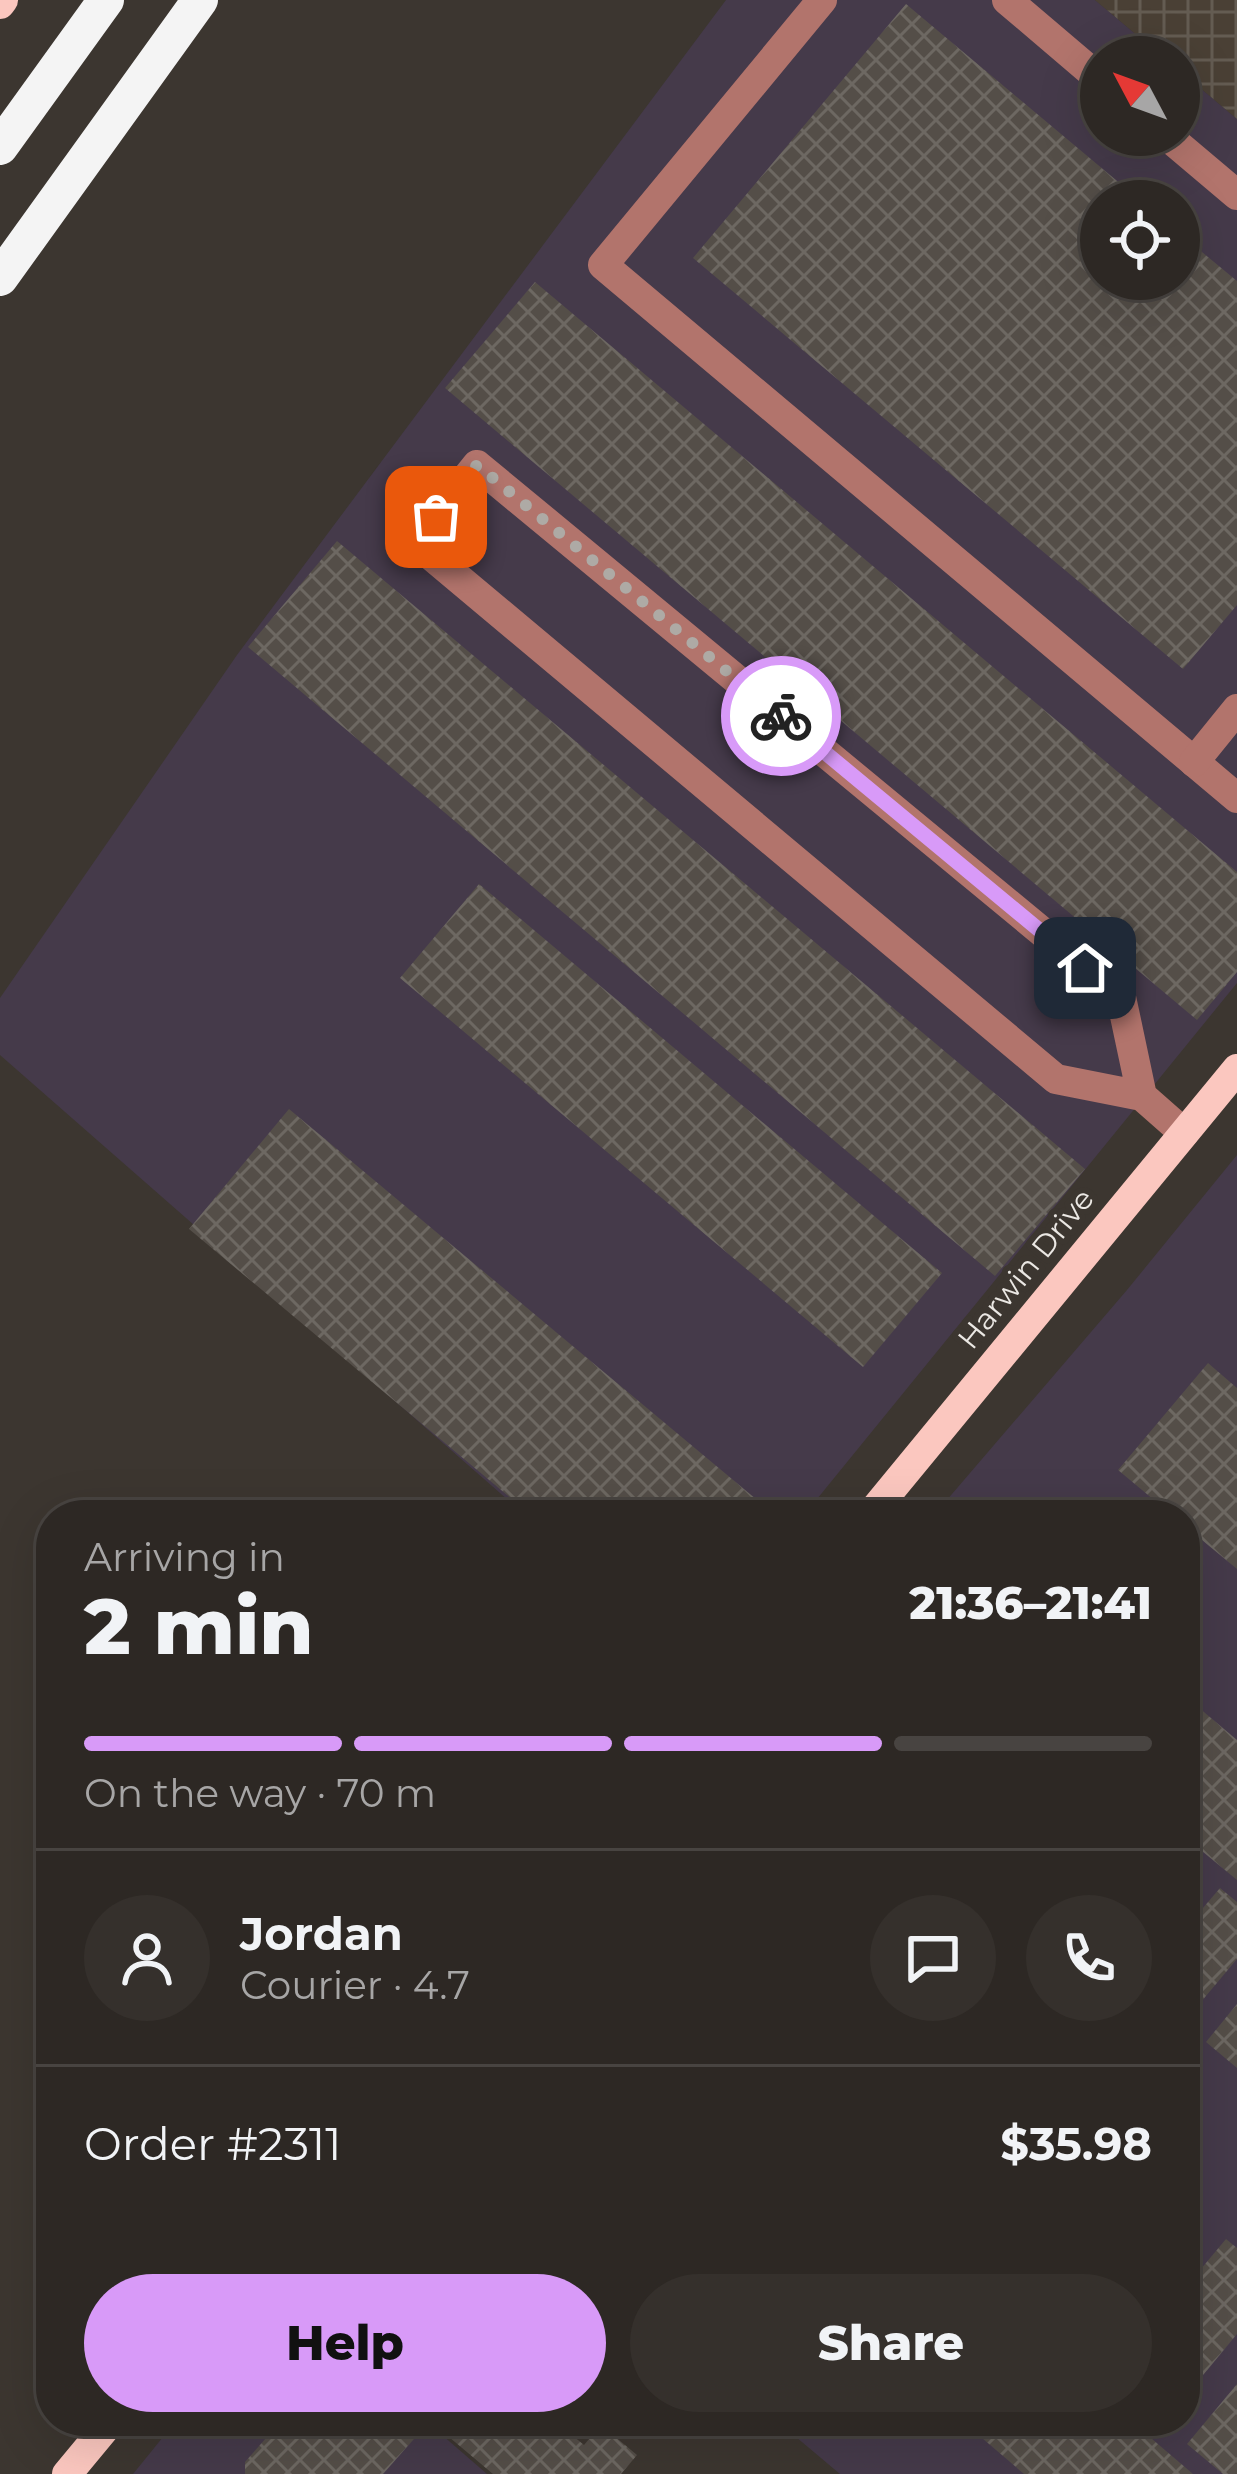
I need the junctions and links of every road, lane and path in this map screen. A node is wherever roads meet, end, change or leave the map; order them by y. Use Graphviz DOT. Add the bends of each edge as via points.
graph roads {
  1 [pos="106,0"];
  2 [pos="200,0"];
  3 [pos="822,0"];
  4 [pos="1007,0"];
  5 [pos="1080,62"];
  6 [pos="0,147"];
  7 [pos="1191,156"];
  8 [pos="1237,195"];
  9 [pos="0,278"];
  10 [pos="1237,709"];
  11 [pos="1194,762"];
  12 [pos="1237,798"];
  13 [pos="1237,1069"];
  14 [pos="1142,1096"];
  15 [pos="1184,1132"];
  16 [pos="882,1500"];
  17 [pos="99,2436"];
  18 [pos="67,2474"];
  1 -- 6 [label="highway"];
  2 -- 9 [label="highway"];
  3 -- 11 [label="lane" via="603,265"];
  4 -- 5 [label="lane"];
  7 -- 8 [label="lane"];
  10 -- 11 [label="lane"];
  11 -- 12 [label="lane"];
  13 -- 15 [label="main road, Harwin Drive"];
  14 -- 14 [label="lane" via="1121,998 477,465 416,542 1055,1079"];
  14 -- 15 [label="lane"];
  15 -- 16 [label="main road, Harwin Drive"];
  17 -- 18 [label="main road"];
}
